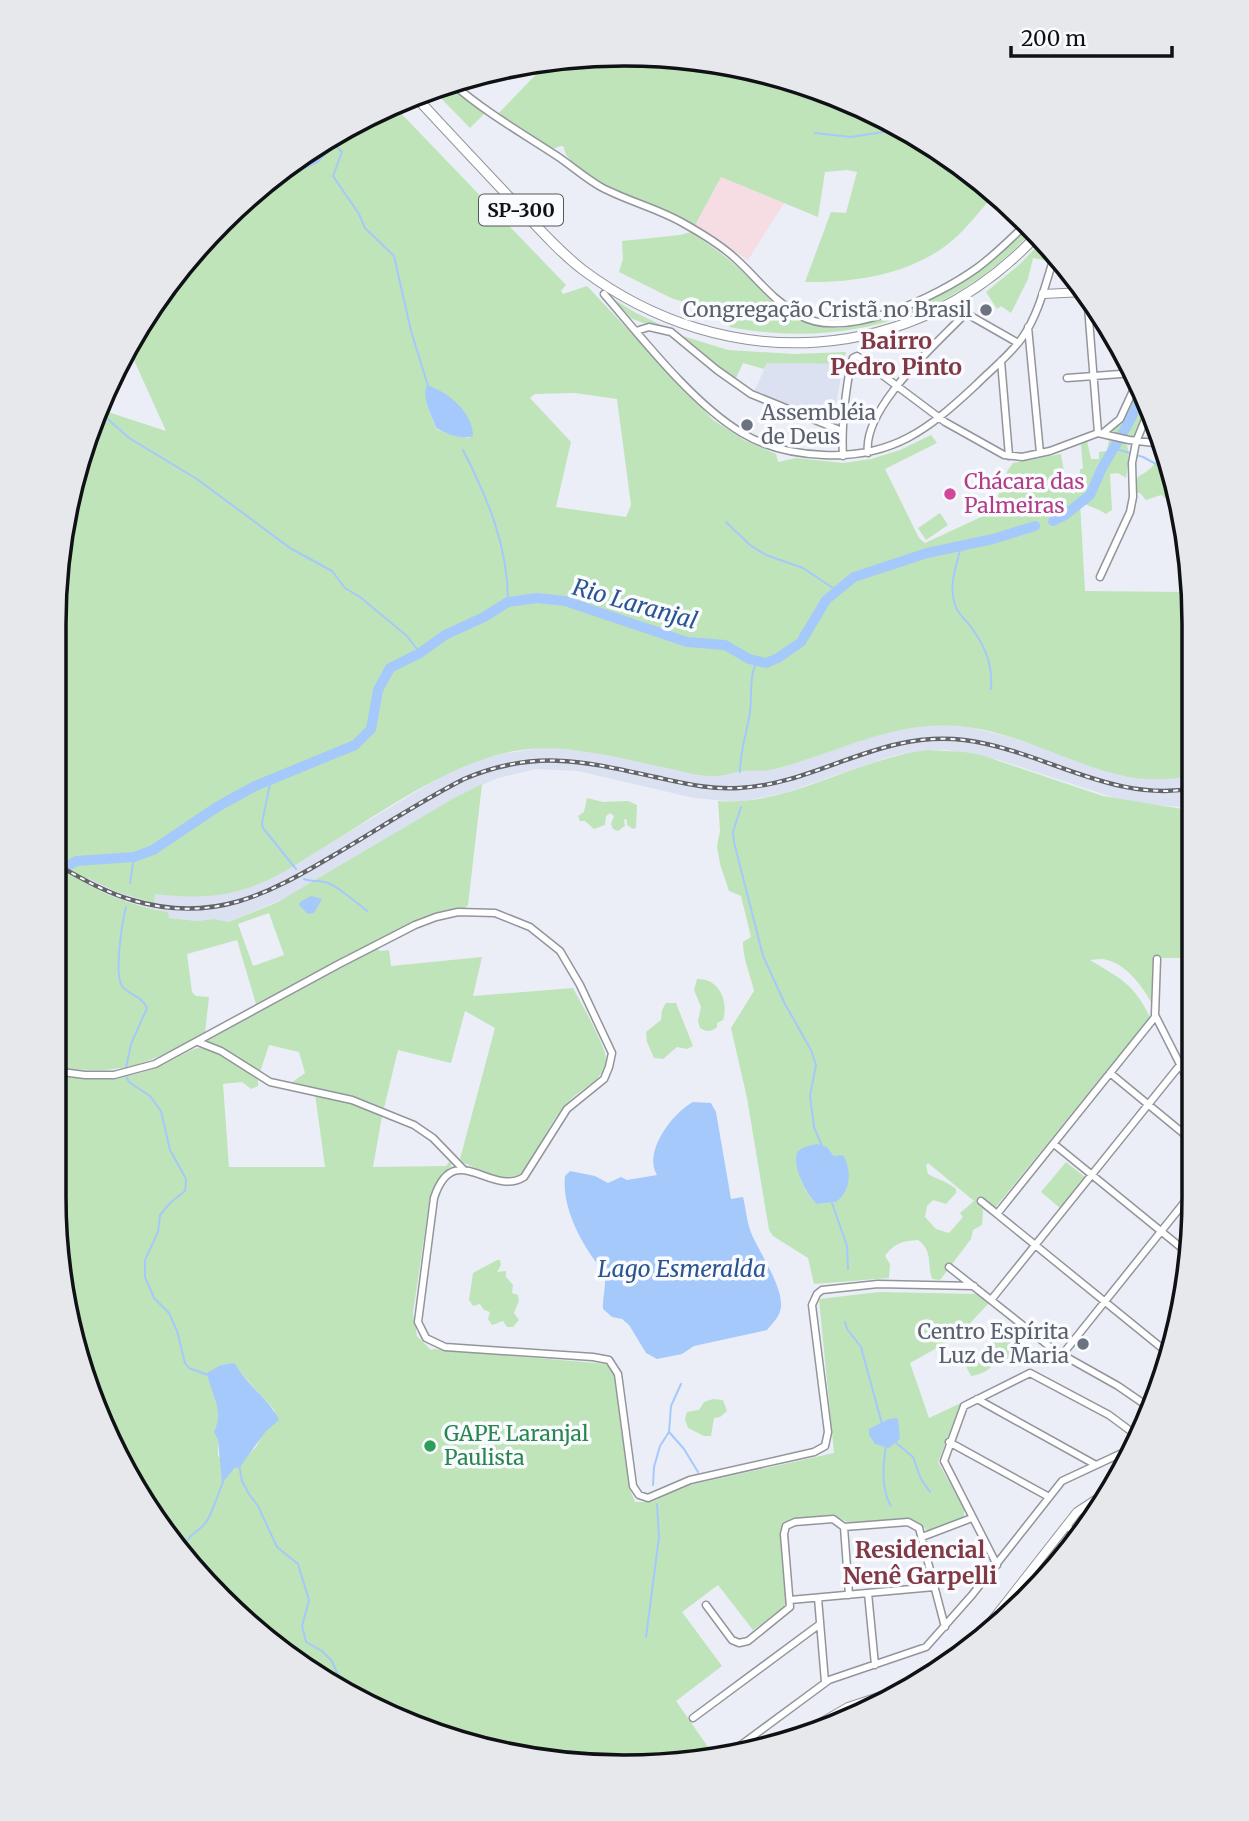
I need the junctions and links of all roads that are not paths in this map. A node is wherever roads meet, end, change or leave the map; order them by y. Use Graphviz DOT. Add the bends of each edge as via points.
graph roads {
  1 [pos="462,91"];
  2 [pos="423,104"];
  3 [pos="1019,230"];
  4 [pos="1030,242"];
  5 [pos="1051,266"];
  6 [pos="1073,293"];
  7 [pos="604,294"];
  8 [pos="1043,294"];
  9 [pos="1088,314"];
  10 [pos="1028,327"];
  11 [pos="636,331"];
  12 [pos="1020,341"];
  13 [pos="1030,346"];
  14 [pos="1000,361"];
  15 [pos="1123,374"];
  16 [pos="1093,376"];
  17 [pos="1067,378"];
  18 [pos="899,386"];
  19 [pos="1132,393"];
  20 [pos="940,418"];
  21 [pos="1144,421"];
  22 [pos="842,431"];
  23 [pos="1100,433"];
  24 [pos="1136,440"];
  25 [pos="1152,442"];
  26 [pos="868,453"];
  27 [pos="1040,453"];
  28 [pos="843,456"];
  29 [pos="1009,456"];
  30 [pos="1100,577"];
  31 [pos="1157,959"];
  32 [pos="1155,1016"];
  33 [pos="198,1042"];
  34 [pos="1180,1065"];
  35 [pos="1182,1069"];
  36 [pos="66,1073"];
  37 [pos="1110,1073"];
  38 [pos="1148,1105"];
  39 [pos="1182,1132"];
  40 [pos="1054,1144"];
  41 [pos="463,1169"];
  42 [pos="1091,1175"];
  43 [pos="981,1201"];
  44 [pos="1182,1205"];
  45 [pos="997,1214"];
  46 [pos="1161,1231"];
  47 [pos="1035,1246"];
  48 [pos="1180,1247"];
  49 [pos="949,1266"];
  50 [pos="974,1286"];
  51 [pos="991,1300"];
  52 [pos="1105,1302"];
  53 [pos="1161,1347"];
  54 [pos="1062,1355"];
  55 [pos="977,1399"];
  56 [pos="1143,1403"];
  57 [pos="1130,1431"];
  58 [pos="949,1441"];
  59 [pos="1119,1454"];
  60 [pos="1096,1465"];
  61 [pos="1049,1497"];
  62 [pos="1092,1502"];
  63 [pos="972,1518"];
  64 [pos="1066,1526"];
  65 [pos="844,1527"];
  66 [pos="1071,1530"];
  67 [pos="922,1537"];
  68 [pos="997,1565"];
  69 [pos="934,1587"];
  70 [pos="868,1593"];
  71 [pos="849,1595"];
  72 [pos="818,1598"];
  73 [pos="789,1600"];
  74 [pos="1005,1604"];
  75 [pos="706,1605"];
  76 [pos="820,1624"];
  77 [pos="944,1627"];
  78 [pos="875,1665"];
  79 [pos="825,1682"];
  80 [pos="693,1718"];
  81 [pos="747,1741"];
  1 -- 3 [label="street" via="588,179 694,229 733,257 773,297 805,318 837,324 912,303 992,257"];
  2 -- 4 [label="main road, SP-300" via="584,270 663,317 727,337 816,343 860,337 911,322 982,285"];
  5 -- 8 [label="street"];
  6 -- 8 [label="street"];
  7 -- 11 [label="street"];
  8 -- 10 [label="street"];
  9 -- 16 [label="street"];
  10 -- 12 [label="street"];
  10 -- 13 [label="street"];
  11 -- 22 [label="street" via="649,327 671,332 751,394"];
  11 -- 28 [label="street" via="703,403 743,433 793,452"];
  12 -- 13 [label="street"];
  12 -- 14 [label="street"];
  12 -- 18 [label="street" via="966,314"];
  13 -- 27 [label="street"];
  14 -- 20 [label="street"];
  14 -- 29 [label="street"];
  15 -- 16 [label="street"];
  16 -- 17 [label="street"];
  16 -- 23 [label="street"];
  18 -- 20 [label="street"];
  18 -- 22 [label="street" via="855,356 850,363"];
  18 -- 26 [label="street" via="870,431"];
  19 -- 23 [label="street" via="1120,419"];
  20 -- 26 [label="street" via="908,439"];
  20 -- 29 [label="street"];
  21 -- 24 [label="street"];
  22 -- 28 [label="street"];
  23 -- 24 [label="street"];
  23 -- 27 [label="street"];
  24 -- 25 [label="street"];
  24 -- 30 [label="street" via="1130,512"];
  26 -- 28 [label="street"];
  27 -- 29 [label="street"];
  31 -- 32 [label="street"];
  32 -- 34 [label="street"];
  32 -- 37 [label="street"];
  33 -- 36 [label="street" via="128,1072 92,1076"];
  33 -- 41 [label="street" via="271,1082 352,1100 414,1125"];
  33 -- 41 [label="street" via="415,925 470,911 507,916 530,927 551,942 574,972 612,1053 604,1079 567,1109 524,1177 502,1182"];
  34 -- 35 [label="street"];
  34 -- 38 [label="street"];
  37 -- 38 [label="street"];
  37 -- 40 [label="street"];
  38 -- 39 [label="street"];
  38 -- 42 [label="street"];
  40 -- 42 [label="street"];
  40 -- 45 [label="street"];
  41 -- 50 [label="street" via="443,1180 434,1198 417,1313 420,1330 444,1347 609,1360 618,1374 633,1486 644,1497 690,1480 825,1446 828,1432 812,1305 822,1290 878,1284"];
  42 -- 46 [label="street"];
  42 -- 47 [label="street"];
  43 -- 45 [label="street"];
  44 -- 46 [label="street"];
  45 -- 47 [label="street"];
  46 -- 48 [label="street"];
  46 -- 52 [label="street"];
  47 -- 51 [label="street"];
  47 -- 52 [label="street"];
  49 -- 50 [label="street"];
  50 -- 51 [label="street"];
  51 -- 54 [label="street"];
  52 -- 53 [label="street"];
  52 -- 54 [label="street"];
  54 -- 56 [label="street"];
  55 -- 57 [label="street" via="1030,1373"];
  55 -- 58 [label="street" via="962,1408"];
  55 -- 60 [label="street"];
  58 -- 61 [label="street"];
  58 -- 63 [label="street" via="945,1465"];
  59 -- 60 [label="street"];
  60 -- 61 [label="street" via="1066,1478"];
  61 -- 68 [label="street"];
  62 -- 64 [label="street"];
  63 -- 67 [label="street"];
  63 -- 68 [label="street"];
  64 -- 66 [label="street"];
  64 -- 74 [label="street"];
  65 -- 67 [label="street" via="908,1522 919,1528"];
  65 -- 71 [label="street"];
  65 -- 73 [label="street" via="833,1518 794,1521 786,1526"];
  67 -- 69 [label="street"];
  68 -- 77 [label="street"];
  69 -- 70 [label="street"];
  69 -- 77 [label="street"];
  70 -- 71 [label="street"];
  70 -- 78 [label="street"];
  71 -- 72 [label="street"];
  72 -- 73 [label="street"];
  72 -- 76 [label="street"];
  73 -- 75 [label="street" via="788,1610 739,1643"];
  76 -- 79 [label="street"];
  76 -- 80 [label="street"];
  77 -- 78 [label="street" via="926,1647"];
  78 -- 79 [label="street"];
  79 -- 81 [label="street"];
}
